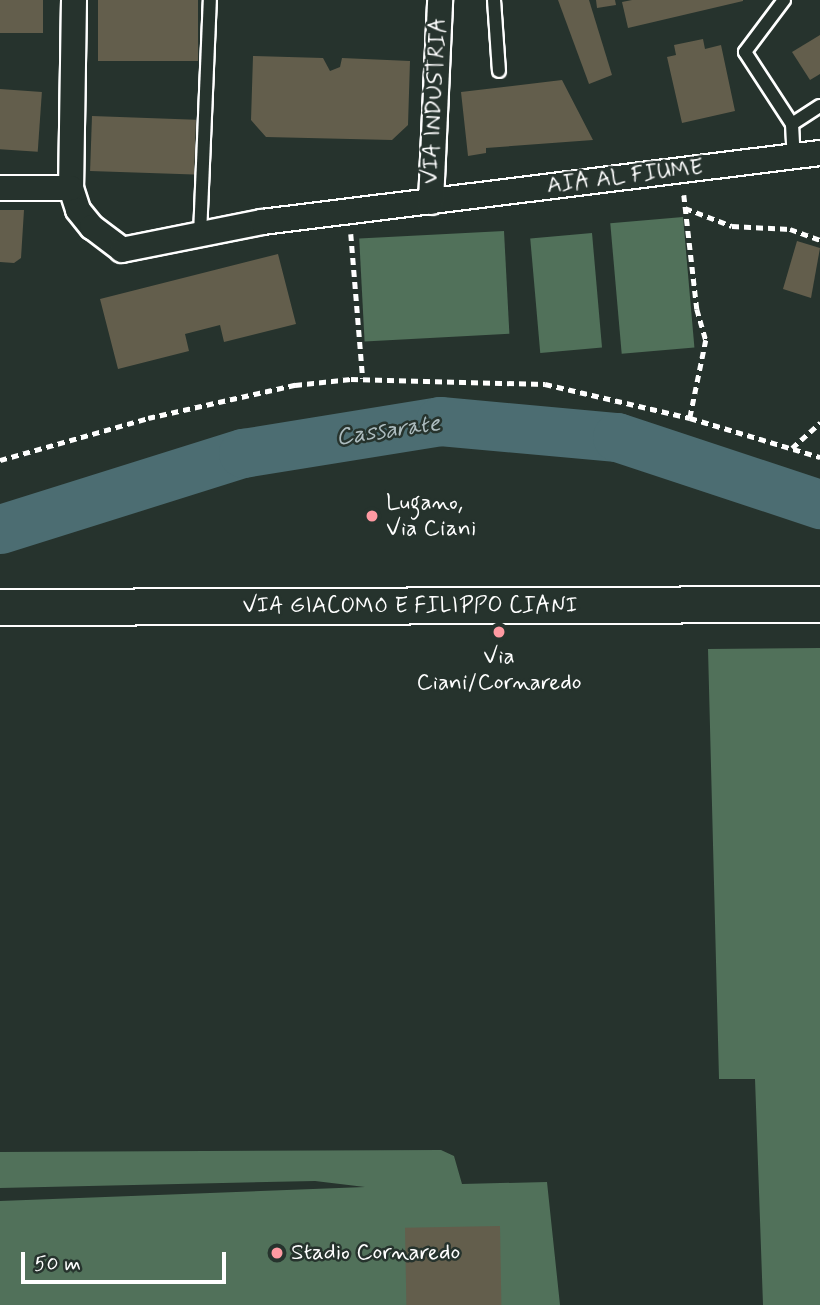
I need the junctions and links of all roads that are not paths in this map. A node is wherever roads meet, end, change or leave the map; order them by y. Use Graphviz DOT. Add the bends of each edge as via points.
graph roads {
  1 [pos="75,0"];
  2 [pos="210,0"];
  3 [pos="440,0"];
  4 [pos="494,0"];
  5 [pos="784,0"];
  6 [pos="499,71"];
  7 [pos="820,106"];
  8 [pos="792,124"];
  9 [pos="820,153"];
  10 [pos="794,157"];
  11 [pos="0,188"];
  12 [pos="71,188"];
  13 [pos="431,202"];
  14 [pos="200,235"];
  15 [pos="820,604"];
  16 [pos="0,607"];
  1 -- 12 [label="street"];
  2 -- 14 [label="lane"];
  3 -- 13 [label="street, VIA INDUSTRIA"];
  4 -- 6 [label="lane"];
  5 -- 8 [label="lane" via="745,52"];
  7 -- 8 [label="lane"];
  8 -- 10 [label="lane"];
  9 -- 10 [label="street, AIA AL FIUME"];
  10 -- 13 [label="street, AIA AL FIUME"];
  11 -- 12 [label="street"];
  12 -- 14 [label="street, AIA AL FIUME" via="78,210 122,250"];
  13 -- 14 [label="street, AIA AL FIUME"];
  15 -- 16 [label="main road, VIA GIACOMO E FILIPPO CIANI"];
}
